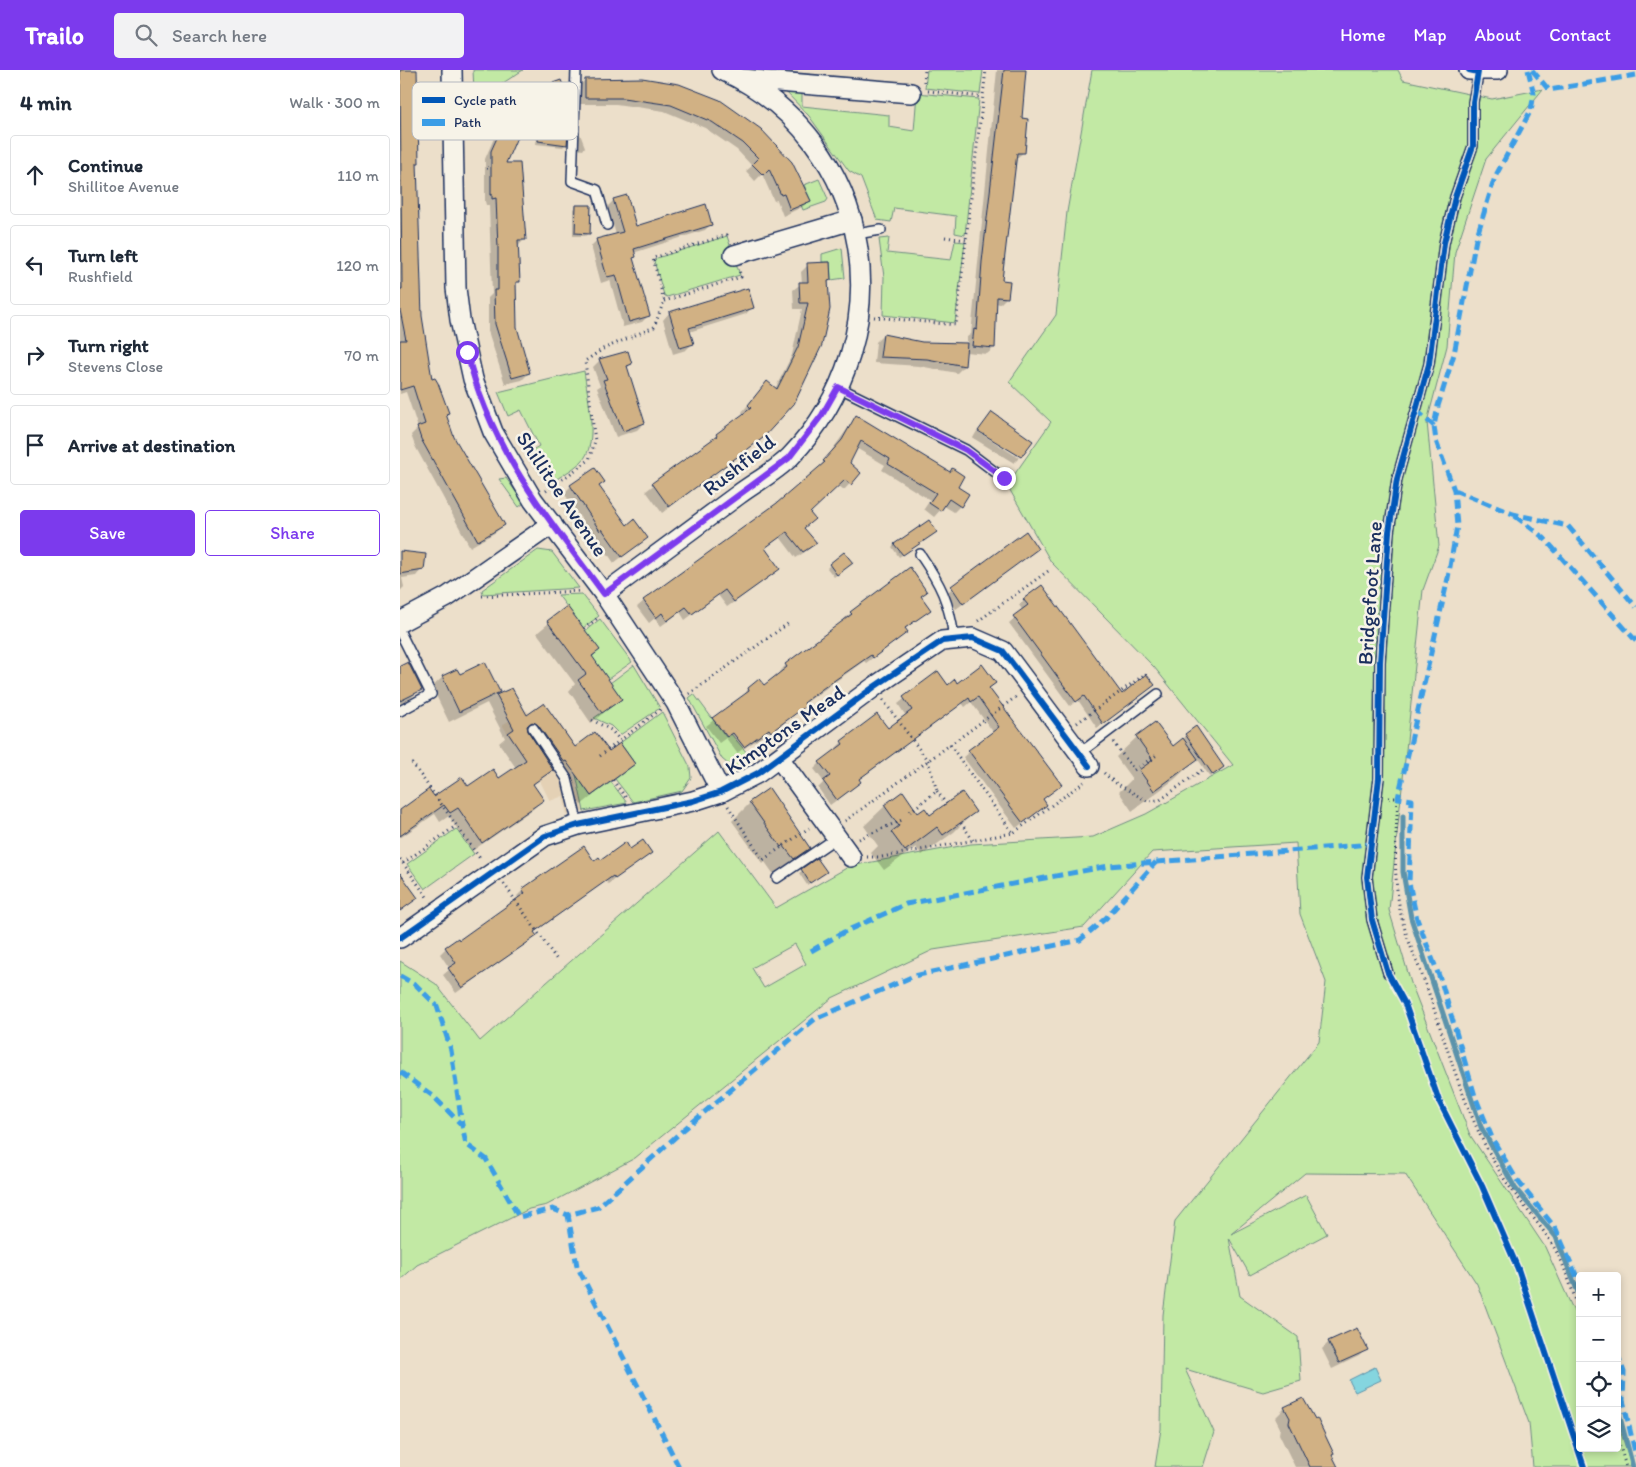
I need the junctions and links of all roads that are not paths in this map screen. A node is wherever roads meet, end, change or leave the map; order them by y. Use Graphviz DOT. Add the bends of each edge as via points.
graph roads {
  1 [pos="722,70"];
  2 [pos="1498,70"];
  3 [pos="1475,71"];
  4 [pos="741,79"];
  5 [pos="917,92"];
  6 [pos="453,140"];
  7 [pos="573,140"];
  8 [pos="607,224"];
  9 [pos="854,227"];
  10 [pos="881,230"];
  11 [pos="734,256"];
  12 [pos="838,387"];
  13 [pos="1004,478"];
  14 [pos="552,524"];
  15 [pos="920,554"];
  16 [pos="602,592"];
  17 [pos="400,622"];
  18 [pos="400,632"];
  19 [pos="964,638"];
  20 [pos="1158,694"];
  21 [pos="400,711"];
  22 [pos="533,728"];
  23 [pos="779,758"];
  24 [pos="1093,768"];
  25 [pos="721,792"];
  26 [pos="578,825"];
  27 [pos="837,838"];
  28 [pos="777,878"];
  29 [pos="400,938"];
  30 [pos="1388,973"];
  1 -- 4 [label="street, Rushfield"];
  2 -- 3 [label="street"];
  3 -- 30 [label="lane, Bridgefoot Lane" via="1473,146 1455,197 1444,243 1429,364 1397,479 1389,532 1380,662 1381,737 1367,877 1372,920"];
  4 -- 5 [label="street, Rushfield"];
  4 -- 9 [label="street, Rushfield" via="783,108 810,138 844,195"];
  6 -- 14 [label="street, Shillitoe Avenue" via="456,288 473,379 493,432 533,500"];
  7 -- 8 [label="lane" via="572,181 597,190"];
  9 -- 10 [label="lane"];
  9 -- 11 [label="street"];
  9 -- 12 [label="street, Rushfield" via="861,268 860,316 852,352"];
  12 -- 13 [label="lane" via="966,450"];
  12 -- 16 [label="street, Rushfield" via="822,415 789,458"];
  14 -- 16 [label="street, Shillitoe Avenue"];
  14 -- 17 [label="street" via="447,597"];
  15 -- 19 [label="lane" via="942,586 952,619"];
  16 -- 25 [label="street, Shillitoe Avenue" via="675,702"];
  18 -- 21 [label="lane" via="431,694"];
  19 -- 23 [label="street, Kimptons Mead" via="942,641 930,647"];
  19 -- 24 [label="street" via="1003,651"];
  20 -- 24 [label="lane" via="1107,733"];
  22 -- 26 [label="lane" via="567,779"];
  23 -- 25 [label="street, Kimptons Mead"];
  23 -- 27 [label="street"];
  25 -- 26 [label="street, Kimptons Mead" via="674,807"];
  26 -- 29 [label="street, Kimptons Mead" via="545,836"];
  27 -- 28 [label="lane"];
}
